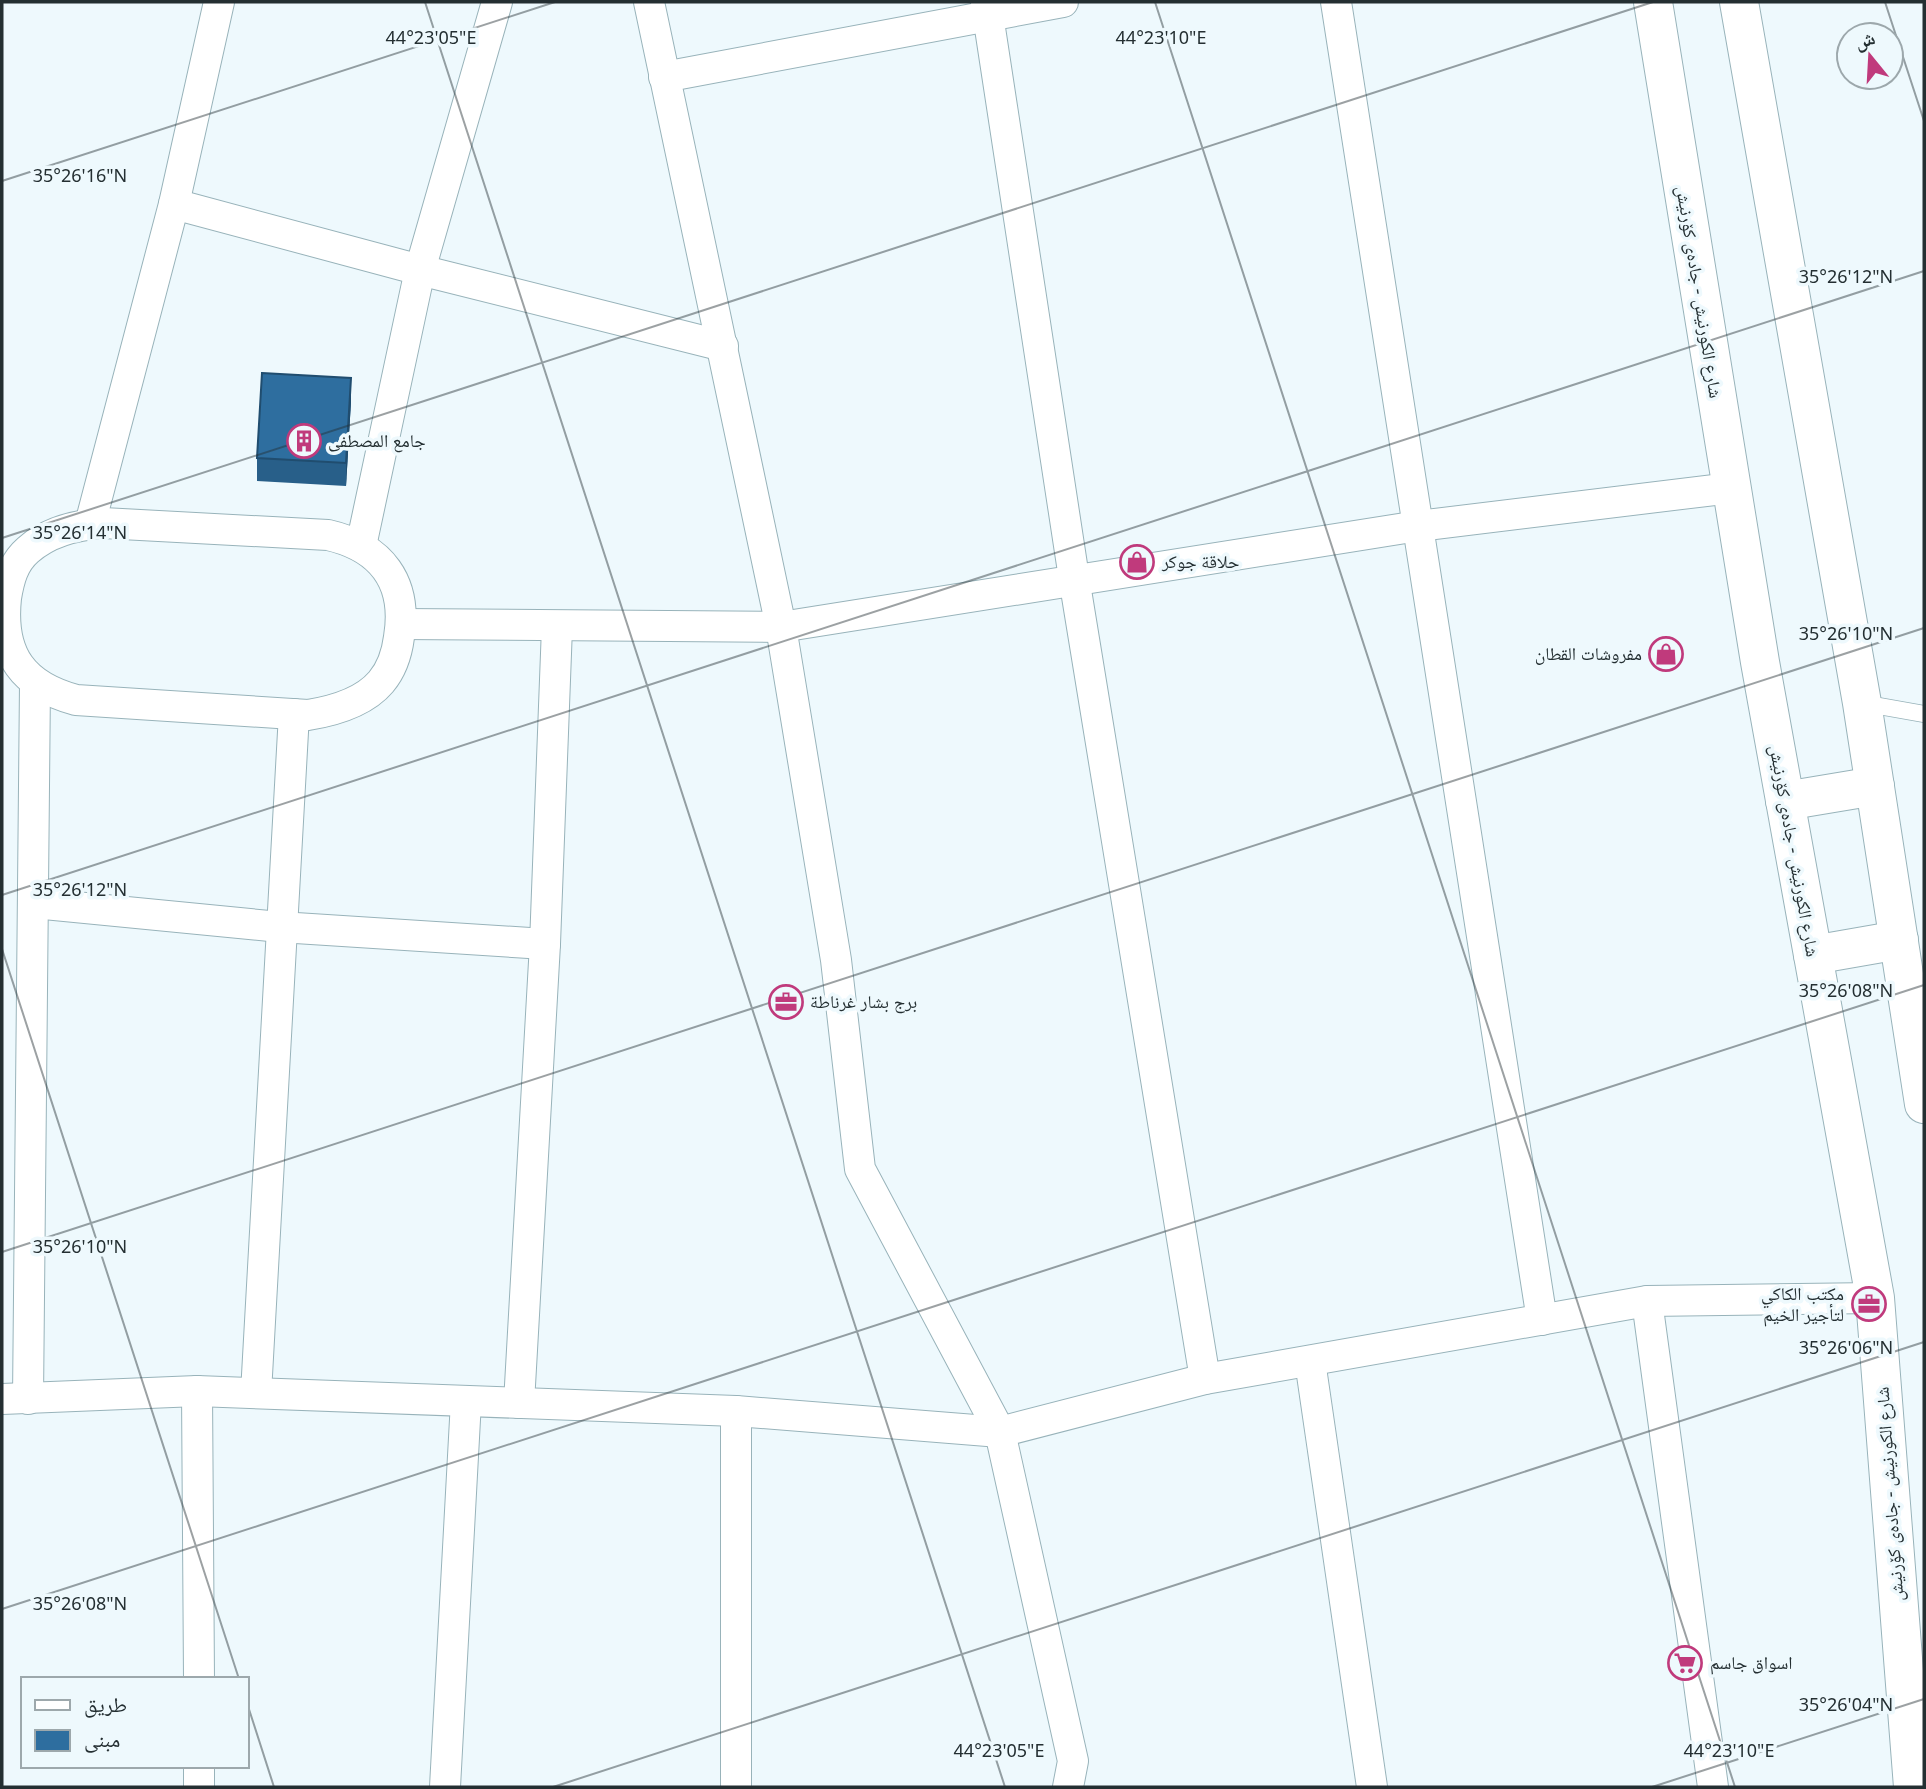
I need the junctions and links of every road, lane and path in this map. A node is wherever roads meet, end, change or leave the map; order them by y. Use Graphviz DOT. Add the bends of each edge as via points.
graph roads {
  1 [pos="219,2"];
  2 [pos="497,2"];
  3 [pos="649,2"];
  4 [pos="1063,2"];
  5 [pos="1336,2"];
  6 [pos="1653,2"];
  7 [pos="1739,2"];
  8 [pos="987,8"];
  9 [pos="664,76"];
  10 [pos="174,204"];
  11 [pos="420,270"];
  12 [pos="723,346"];
  13 [pos="1731,488"];
  14 [pos="90,524"];
  15 [pos="1418,526"];
  16 [pos="361,547"];
  17 [pos="1074,578"];
  18 [pos="4,597"];
  19 [pos="401,624"];
  20 [pos="781,626"];
  21 [pos="558,627"];
  22 [pos="35,684"];
  23 [pos="1862,703"];
  24 [pos="294,713"];
  25 [pos="1924,714"];
  26 [pos="1875,786"];
  27 [pos="1785,801"];
  28 [pos="34,903"];
  29 [pos="280,928"];
  30 [pos="1899,940"];
  31 [pos="545,943"];
  32 [pos="1813,955"];
  33 [pos="1924,1104"];
  34 [pos="1875,1298"];
  35 [pos="1647,1301"];
  36 [pos="1542,1320"];
  37 [pos="1310,1361"];
  38 [pos="1205,1379"];
  39 [pos="197,1391"];
  40 [pos="256,1393"];
  41 [pos="15,1399"];
  42 [pos="466,1401"];
  43 [pos="519,1403"];
  44 [pos="736,1411"];
  45 [pos="1000,1432"];
  46 [pos="199,1677"];
  47 [pos="199,1768"];
  48 [pos="199,1787"];
  49 [pos="444,1787"];
  50 [pos="736,1787"];
  51 [pos="1068,1787"];
  52 [pos="1372,1787"];
  53 [pos="1713,1787"];
  54 [pos="1913,1787"];
  1 -- 10 [label="street"];
  2 -- 11 [label="street"];
  3 -- 9 [label="street"];
  4 -- 8 [label="street"];
  5 -- 15 [label="street"];
  6 -- 13 [label="main road, شارع الكورنيش - جادەی کۆرنیش"];
  7 -- 23 [label="main road"];
  8 -- 9 [label="street"];
  8 -- 17 [label="street"];
  9 -- 12 [label="street"];
  10 -- 11 [label="street"];
  10 -- 14 [label="street"];
  11 -- 12 [label="street"];
  11 -- 16 [label="street"];
  12 -- 20 [label="street"];
  13 -- 15 [label="street"];
  13 -- 27 [label="main road, شارع الكورنيش - جادەی کۆرنیش"];
  14 -- 16 [label="street" via="328,535"];
  14 -- 18 [label="street" via="52,534 27,551 12,571"];
  15 -- 17 [label="street"];
  15 -- 36 [label="street"];
  16 -- 19 [label="street" via="372,553 398,589"];
  17 -- 20 [label="street"];
  17 -- 38 [label="street"];
  18 -- 22 [label="street" via="8,652"];
  19 -- 21 [label="street"];
  19 -- 24 [label="street" via="391,667 380,683 346,705 324,712"];
  20 -- 21 [label="street"];
  20 -- 45 [label="street" via="836,960 860,1169"];
  21 -- 31 [label="street"];
  22 -- 24 [label="street" via="76,700"];
  22 -- 28 [label="street"];
  23 -- 25 [label="lane"];
  23 -- 26 [label="main road"];
  24 -- 29 [label="street"];
  26 -- 27 [label="main road"];
  26 -- 30 [label="main road"];
  27 -- 32 [label="main road, شارع الكورنيش - جادەی کۆرنیش"];
  28 -- 29 [label="street"];
  28 -- 41 [label="street"];
  29 -- 31 [label="street"];
  29 -- 40 [label="street"];
  30 -- 32 [label="main road"];
  30 -- 33 [label="main road"];
  31 -- 43 [label="street"];
  32 -- 34 [label="main road, شارع الكورنيش - جادەی کۆرنیش"];
  34 -- 35 [label="street"];
  34 -- 54 [label="main road, شارع الكورنيش - جادەی کۆرنیش"];
  35 -- 36 [label="street"];
  35 -- 53 [label="street"];
  36 -- 37 [label="street"];
  37 -- 38 [label="street"];
  37 -- 52 [label="street"];
  38 -- 45 [label="street"];
  39 -- 40 [label="street"];
  39 -- 41 [label="street"];
  39 -- 46 [label="street"];
  40 -- 42 [label="street"];
  42 -- 43 [label="street"];
  42 -- 49 [label="street"];
  43 -- 44 [label="street"];
  44 -- 45 [label="street"];
  44 -- 50 [label="street"];
  45 -- 51 [label="street" via="1073,1761"];
  47 -- 48 [label="street"];
}
